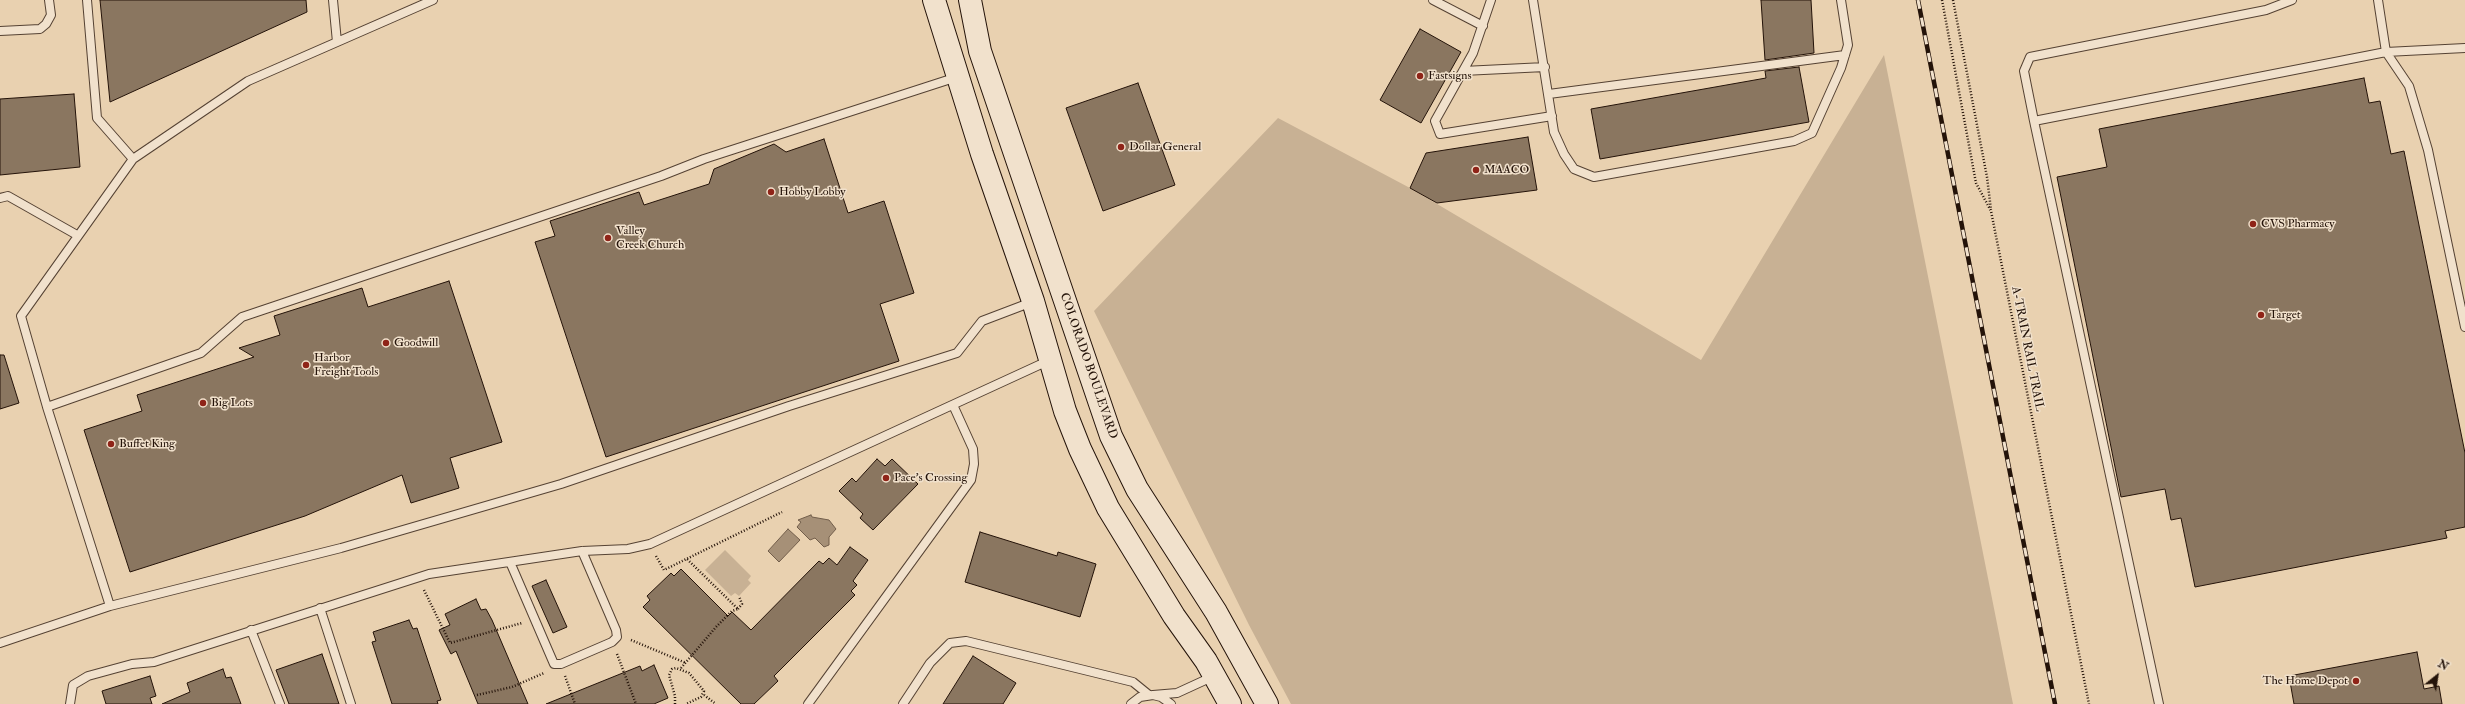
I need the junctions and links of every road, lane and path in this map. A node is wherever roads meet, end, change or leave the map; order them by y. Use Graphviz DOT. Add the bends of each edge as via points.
graph roads {
  1 [pos="49,0"];
  2 [pos="87,0"];
  3 [pos="333,0"];
  4 [pos="433,0"];
  5 [pos="934,0"];
  6 [pos="970,0"];
  7 [pos="1433,0"];
  8 [pos="1492,0"];
  9 [pos="1534,0"];
  10 [pos="1841,0"];
  11 [pos="1942,0"];
  12 [pos="1953,0"];
  13 [pos="2292,0"];
  14 [pos="2378,0"];
  15 [pos="1482,26"];
  16 [pos="0,32"];
  17 [pos="337,42"];
  18 [pos="2465,48"];
  19 [pos="2386,52"];
  20 [pos="1845,54"];
  21 [pos="1545,67"];
  22 [pos="1463,71"];
  23 [pos="957,77"];
  24 [pos="1549,94"];
  25 [pos="1552,116"];
  26 [pos="2034,121"];
  27 [pos="133,159"];
  28 [pos="0,198"];
  29 [pos="1991,211"];
  30 [pos="77,235"];
  31 [pos="1033,301"];
  32 [pos="2465,326"];
  33 [pos="1082,350"];
  34 [pos="1051,360"];
  35 [pos="953,405"];
  36 [pos="46,407"];
  37 [pos="782,512"];
  38 [pos="582,550"];
  39 [pos="655,554"];
  40 [pos="686,558"];
  41 [pos="510,562"];
  42 [pos="420,577"];
  43 [pos="739,596"];
  44 [pos="110,606"];
  45 [pos="320,608"];
  46 [pos="738,609"];
  47 [pos="512,627"];
  48 [pos="251,630"];
  49 [pos="632,641"];
  50 [pos="0,643"];
  51 [pos="686,663"];
  52 [pos="1246,663"];
  53 [pos="557,664"];
  54 [pos="622,664"];
  55 [pos="681,668"];
  56 [pos="1215,676"];
  57 [pos="477,695"];
  58 [pos="704,695"];
  59 [pos="1151,695"];
  60 [pos="1264,698"];
  61 [pos="70,704"];
  62 [pos="280,704"];
  63 [pos="351,704"];
  64 [pos="575,704"];
  65 [pos="636,704"];
  66 [pos="675,704"];
  67 [pos="686,704"];
  68 [pos="716,704"];
  69 [pos="808,704"];
  70 [pos="903,704"];
  71 [pos="1132,704"];
  72 [pos="1171,704"];
  73 [pos="1230,704"];
  74 [pos="2089,704"];
  75 [pos="2159,704"];
  1 -- 16 [label="lane" via="50,15 40,29"];
  2 -- 27 [label="lane" via="97,118"];
  3 -- 17 [label="lane"];
  4 -- 17 [label="lane"];
  5 -- 23 [label="street"];
  6 -- 33 [label="street, COLORADO BOULEVARD" via="980,51"];
  7 -- 15 [label="lane"];
  8 -- 15 [label="lane"];
  9 -- 21 [label="lane"];
  10 -- 20 [label="lane" via="1848,45"];
  11 -- 29 [label="path, A-TRAIN RAIL TRAIL" via="1976,183"];
  12 -- 29 [label="path" via="1987,177"];
  13 -- 26 [label="lane" via="2266,10 2030,57 2024,71"];
  14 -- 19 [label="lane"];
  15 -- 22 [label="lane" via="1473,53"];
  17 -- 27 [label="lane" via="248,81"];
  18 -- 19 [label="lane"];
  19 -- 26 [label="lane"];
  19 -- 32 [label="lane" via="2409,86 2428,150"];
  20 -- 24 [label="lane"];
  20 -- 25 [label="lane" via="1812,133 1794,141 1594,177 1574,169 1554,132"];
  21 -- 22 [label="lane"];
  21 -- 24 [label="lane"];
  22 -- 25 [label="lane" via="1435,122 1440,134"];
  23 -- 31 [label="street"];
  23 -- 36 [label="lane" via="704,159 646,181 242,317 201,353"];
  24 -- 25 [label="lane"];
  26 -- 75 [label="lane"];
  27 -- 30 [label="lane"];
  28 -- 30 [label="lane" via="8,196"];
  29 -- 74 [label="path, A-TRAIN RAIL TRAIL"];
  30 -- 36 [label="lane" via="21,316"];
  31 -- 34 [label="street"];
  31 -- 44 [label="lane" via="982,321 957,353 789,406 561,484 341,548"];
  33 -- 34 [label="street"];
  33 -- 52 [label="street, COLORADO BOULEVARD" via="1111,436 1137,489"];
  34 -- 35 [label="lane"];
  34 -- 56 [label="street" via="1065,411 1096,487 1174,616"];
  35 -- 38 [label="lane" via="650,544 628,548"];
  35 -- 69 [label="lane" via="973,449 971,480"];
  36 -- 44 [label="lane"];
  37 -- 40 [label="path"];
  38 -- 41 [label="lane"];
  38 -- 53 [label="lane" via="617,637 612,642"];
  39 -- 40 [label="path" via="664,570"];
  40 -- 46 [label="path"];
  41 -- 42 [label="lane"];
  41 -- 53 [label="lane"];
  42 -- 45 [label="lane"];
  42 -- 47 [label="path" via="427,600 450,643"];
  43 -- 46 [label="path" via="742,604"];
  44 -- 50 [label="lane"];
  45 -- 48 [label="lane"];
  45 -- 63 [label="lane"];
  46 -- 51 [label="path" via="732,611 716,627"];
  48 -- 61 [label="lane" via="154,662 132,664 88,676 73,685"];
  48 -- 62 [label="lane"];
  49 -- 51 [label="path"];
  51 -- 55 [label="path"];
  52 -- 56 [label="street"];
  52 -- 60 [label="street, COLORADO BOULEVARD"];
  53 -- 57 [label="path" via="546,672 512,687"];
  53 -- 64 [label="path"];
  54 -- 65 [label="path"];
  55 -- 58 [label="path" via="698,682"];
  55 -- 66 [label="path" via="672,669 669,675 676,696"];
  56 -- 59 [label="lane" via="1177,693"];
  56 -- 73 [label="street"];
  58 -- 67 [label="path"];
  58 -- 68 [label="path"];
  59 -- 70 [label="lane" via="1133,682 966,641 950,643 930,663"];
  59 -- 71 [label="lane" via="1140,697"];
  59 -- 72 [label="lane" via="1161,697"];
  60 -- 73 [label="street"];
}
